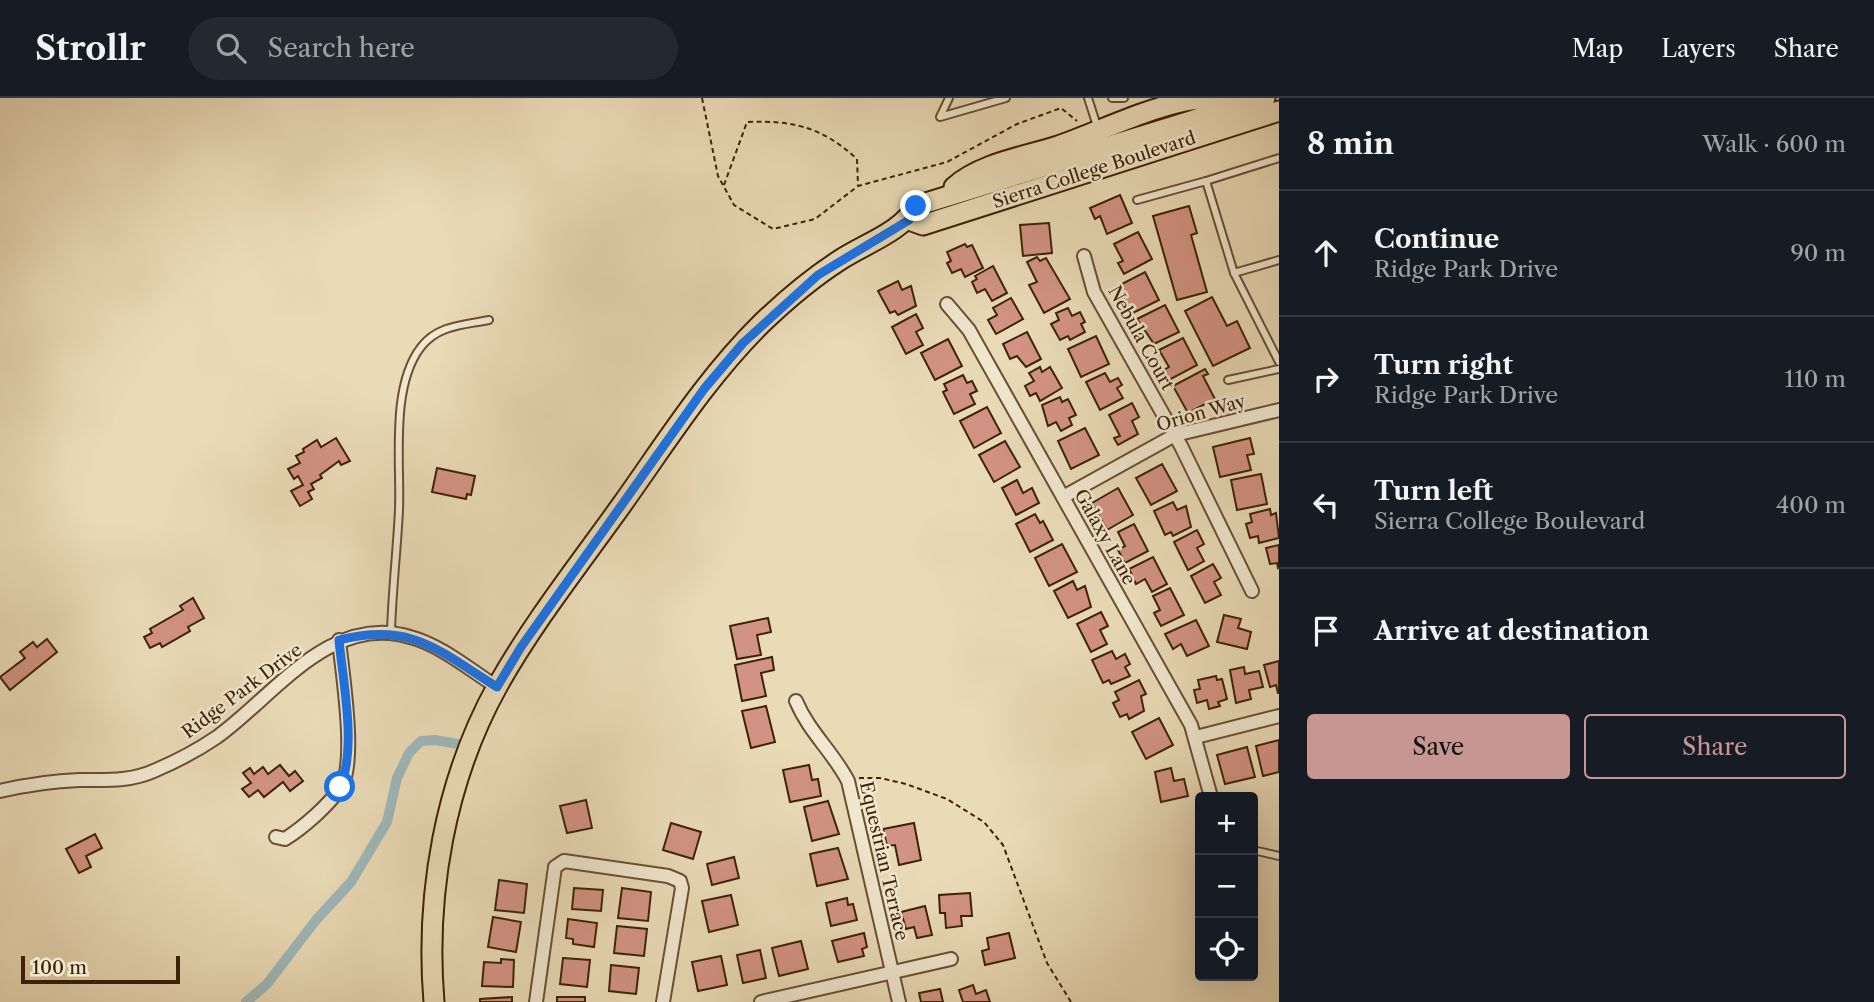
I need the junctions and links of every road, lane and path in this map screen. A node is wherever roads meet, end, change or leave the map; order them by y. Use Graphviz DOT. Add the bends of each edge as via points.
graph roads {
  1 [pos="702,98"];
  2 [pos="949,98"];
  3 [pos="1006,98"];
  4 [pos="1088,98"];
  5 [pos="1112,98"];
  6 [pos="1124,98"];
  7 [pos="1265,98"];
  8 [pos="1243,105"];
  9 [pos="1279,111"];
  10 [pos="1089,133"];
  11 [pos="1279,158"];
  12 [pos="1206,181"];
  13 [pos="724,186"];
  14 [pos="858,186"];
  15 [pos="943,197"];
  16 [pos="1137,200"];
  17 [pos="909,220"];
  18 [pos="1084,256"];
  19 [pos="1279,260"];
  20 [pos="1234,273"];
  21 [pos="947,304"];
  22 [pos="489,320"];
  23 [pos="1279,362"];
  24 [pos="1279,369"];
  25 [pos="1228,380"];
  26 [pos="1279,410"];
  27 [pos="1175,436"];
  28 [pos="1063,497"];
  29 [pos="1252,591"];
  30 [pos="391,633"];
  31 [pos="339,640"];
  32 [pos="497,687"];
  33 [pos="796,701"];
  34 [pos="1279,716"];
  35 [pos="1196,737"];
  36 [pos="848,781"];
  37 [pos="0,791"];
  38 [pos="1210,792"];
  39 [pos="276,837"];
  40 [pos="1258,851"];
  41 [pos="1279,856"];
  42 [pos="951,959"];
  43 [pos="892,972"];
  44 [pos="434,1002"];
  45 [pos="536,1002"];
  46 [pos="663,1002"];
  47 [pos="761,1002"];
  48 [pos="899,1002"];
  49 [pos="1071,1002"];
  1 -- 13 [label="path"];
  2 -- 3 [label="lane" via="940,117"];
  4 -- 10 [label="lane"];
  5 -- 6 [label="lane"];
  7 -- 8 [label="main road, Sierra College Boulevard"];
  8 -- 10 [label="main road" via="1186,101"];
  8 -- 15 [label="main road, Sierra College Boulevard"];
  9 -- 17 [label="main road, Sierra College Boulevard" via="922,225"];
  10 -- 14 [label="path" via="1061,108 1017,124 947,162"];
  10 -- 15 [label="main road" via="971,174"];
  11 -- 12 [label="lane"];
  12 -- 16 [label="lane"];
  12 -- 20 [label="lane"];
  13 -- 14 [label="path" via="734,205 773,229 815,219"];
  13 -- 14 [label="path" via="747,122 782,121 834,138 857,159"];
  15 -- 17 [label="main road, Sierra College Boulevard" via="916,206"];
  17 -- 32 [label="main road, Sierra College Boulevard" via="818,275 743,343 686,415"];
  18 -- 27 [label="street, Nebula Court" via="1094,292"];
  19 -- 20 [label="lane"];
  20 -- 23 [label="lane"];
  21 -- 28 [label="street, Galaxy Lane" via="969,330"];
  22 -- 30 [label="lane" via="445,328 421,346 408,370 400,415"];
  24 -- 25 [label="lane"];
  26 -- 27 [label="street, Orion Way"];
  27 -- 28 [label="street, Orion Way"];
  27 -- 29 [label="street, Nebula Court"];
  28 -- 35 [label="street, Galaxy Lane"];
  30 -- 31 [label="street, Ridge Park Drive"];
  30 -- 32 [label="street, Ridge Park Drive" via="421,641"];
  31 -- 37 [label="street, Ridge Park Drive" via="216,737 154,771 131,779 42,782"];
  31 -- 39 [label="street" via="348,743 346,773 340,787 311,817 285,839"];
  32 -- 44 [label="main road, Sierra College Boulevard" via="467,753 446,825 434,899"];
  33 -- 36 [label="street, Equestrian Terrace" via="807,726"];
  34 -- 35 [label="street"];
  35 -- 38 [label="street, Galaxy Lane"];
  36 -- 43 [label="street, Equestrian Terrace"];
  36 -- 49 [label="path" via="872,777 906,785 947,799 984,822 1003,845 1047,962"];
  40 -- 41 [label="lane"];
  42 -- 43 [label="street"];
  43 -- 47 [label="street"];
  43 -- 48 [label="street, Equestrian Terrace"];
  45 -- 46 [label="street" via="555,867 564,861 680,881"];
}
